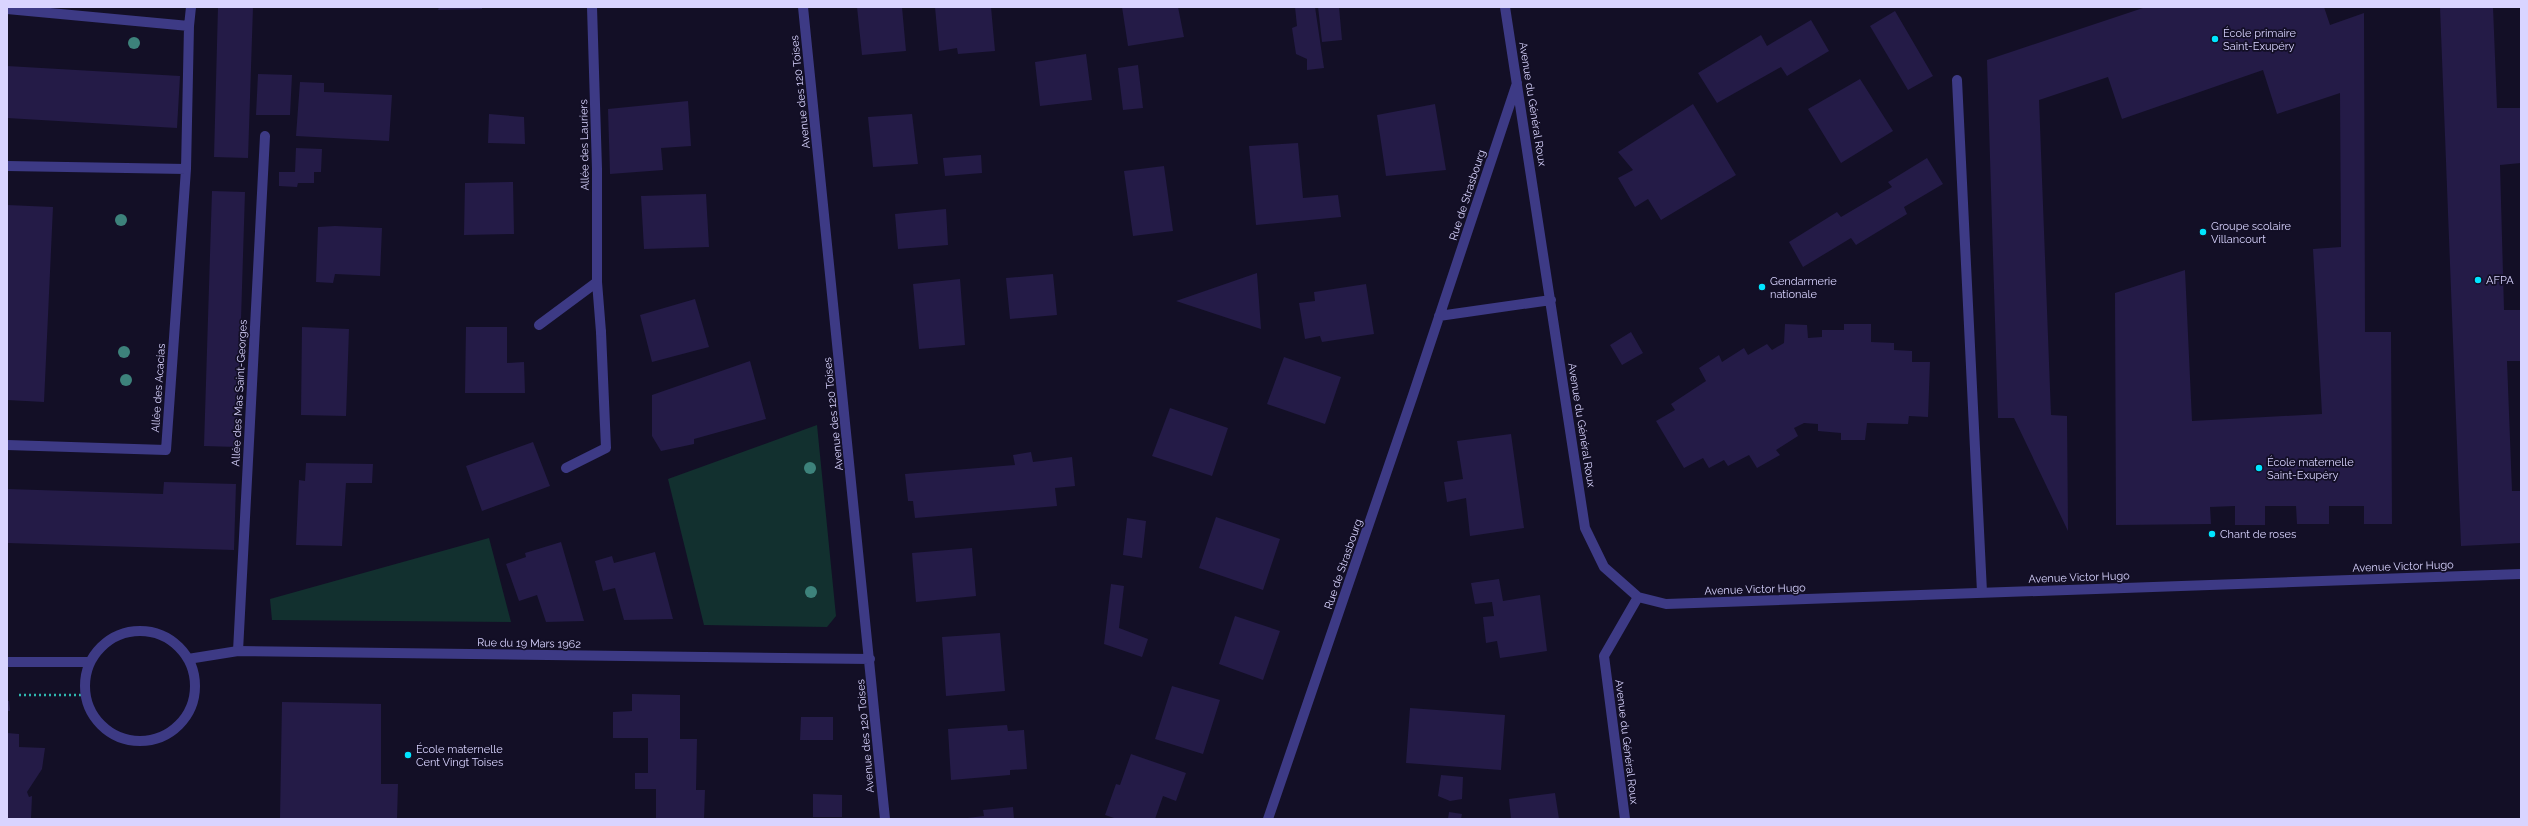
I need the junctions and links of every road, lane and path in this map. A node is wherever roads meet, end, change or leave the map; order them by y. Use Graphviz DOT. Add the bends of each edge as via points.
graph roads {
  1 [pos="191,7"];
  2 [pos="592,7"];
  3 [pos="803,7"];
  4 [pos="1505,7"];
  5 [pos="7,9"];
  6 [pos="55,11"];
  7 [pos="189,26"];
  8 [pos="1957,80"];
  9 [pos="1517,81"];
  10 [pos="265,136"];
  11 [pos="7,166"];
  12 [pos="186,169"];
  13 [pos="597,282"];
  14 [pos="1551,300"];
  15 [pos="1439,316"];
  16 [pos="539,325"];
  17 [pos="7,445"];
  18 [pos="566,468"];
  19 [pos="2521,574"];
  20 [pos="1982,592"];
  21 [pos="1638,597"];
  22 [pos="238,651"];
  23 [pos="188,659"];
  24 [pos="870,659"];
  25 [pos="7,662"];
  26 [pos="89,662"];
  27 [pos="19,695"];
  28 [pos="84,695"];
  29 [pos="885,819"];
  30 [pos="1268,819"];
  31 [pos="1625,819"];
  1 -- 7 [label="street, Allée des Acacias"];
  2 -- 13 [label="street, Allée des Lauriers" via="597,169"];
  3 -- 24 [label="street, Avenue des 120 Toises"];
  4 -- 9 [label="street, Avenue du Général Roux"];
  5 -- 6 [label="street"];
  6 -- 7 [label="street"];
  7 -- 12 [label="street, Allée des Acacias"];
  8 -- 20 [label="street"];
  9 -- 14 [label="street, Avenue du Général Roux"];
  9 -- 15 [label="street, Rue de Strasbourg"];
  10 -- 22 [label="street, Allée des Mas Saint-Georges"];
  11 -- 12 [label="street"];
  12 -- 17 [label="street, Allée des Acacias" via="166,450"];
  13 -- 16 [label="street"];
  13 -- 18 [label="street, Allée des Lauriers" via="606,448"];
  14 -- 15 [label="street"];
  14 -- 21 [label="street, Avenue du Général Roux" via="1585,528 1604,567"];
  15 -- 30 [label="street, Rue de Strasbourg"];
  19 -- 20 [label="street, Avenue Victor Hugo"];
  20 -- 21 [label="street, Avenue Victor Hugo" via="1666,604"];
  21 -- 31 [label="street, Avenue du Général Roux" via="1604,656"];
  22 -- 23 [label="street, Rue du 19 Mars 1962"];
  22 -- 24 [label="street, Rue du 19 Mars 1962"];
  23 -- 26 [label="street" via="168,637 138,630 109,639"];
  23 -- 28 [label="street" via="196,687 187,716 166,736 137,742 113,735 94,718"];
  24 -- 29 [label="street, Avenue des 120 Toises"];
  25 -- 26 [label="street"];
  26 -- 28 [label="street"];
  27 -- 28 [label="path"];
}
